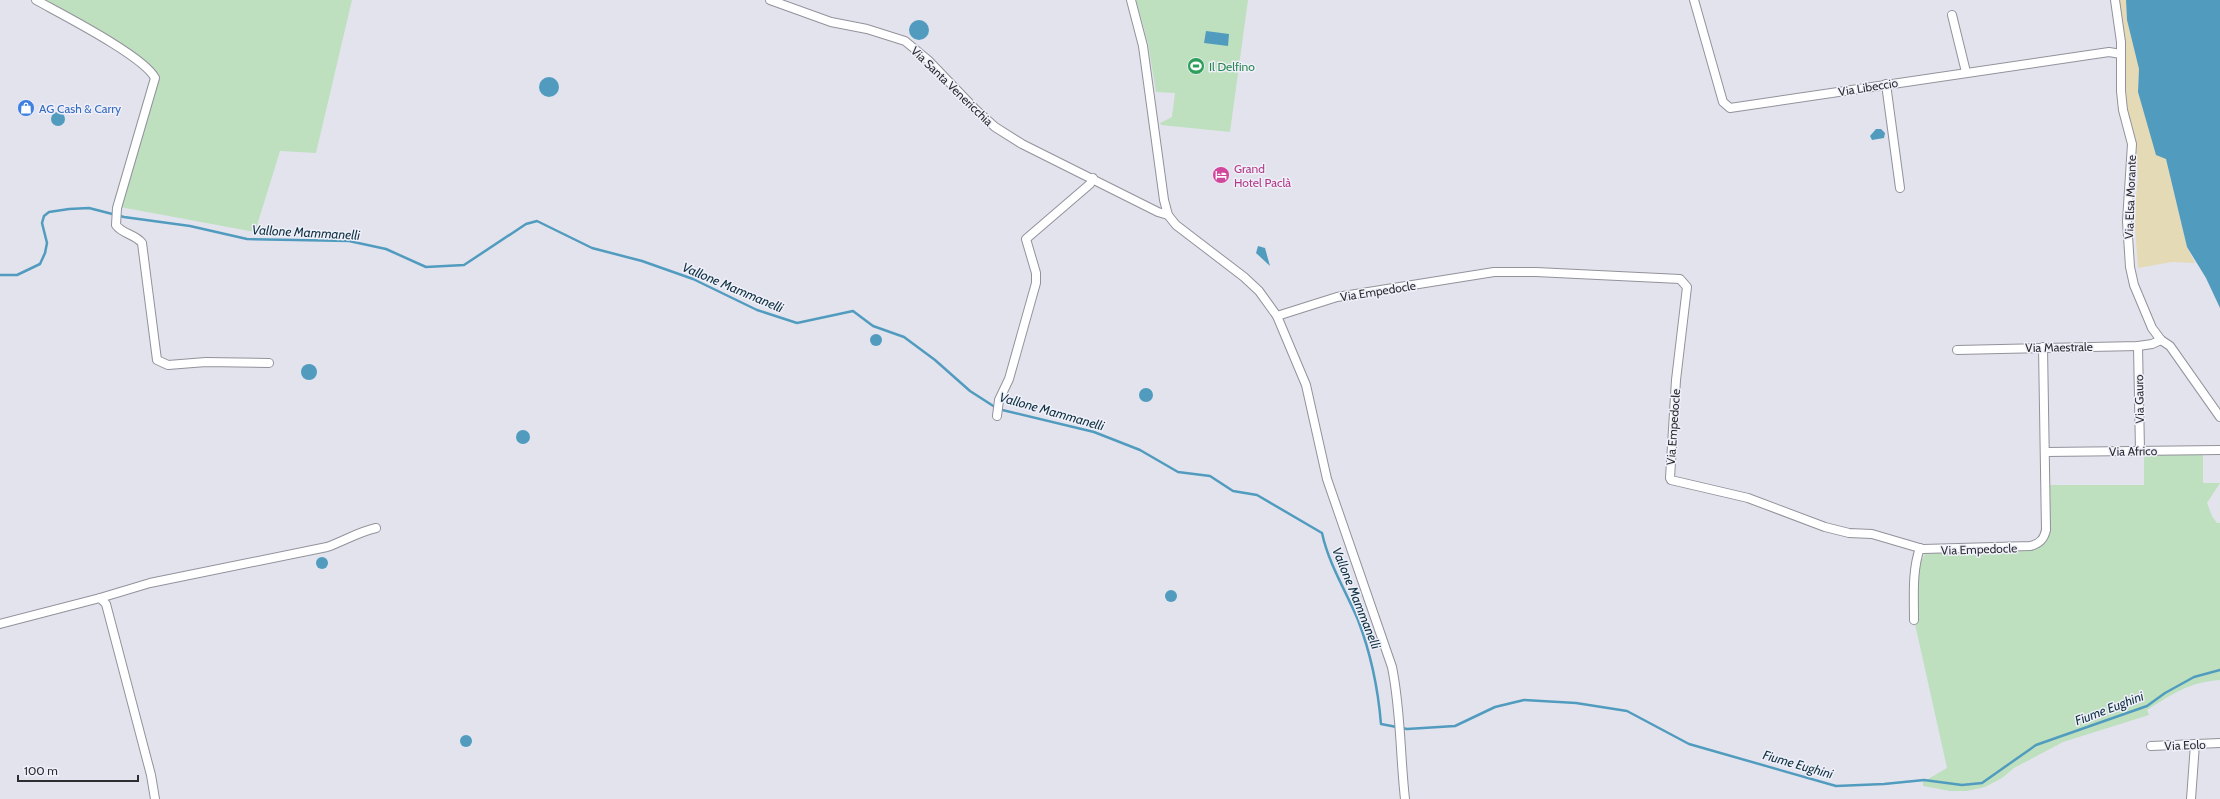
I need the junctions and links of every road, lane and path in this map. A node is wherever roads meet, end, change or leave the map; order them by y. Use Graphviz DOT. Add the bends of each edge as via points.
graph roads {
  1 [pos="36,0"];
  2 [pos="770,0"];
  3 [pos="1131,0"];
  4 [pos="1694,0"];
  5 [pos="2115,0"];
  6 [pos="1952,15"];
  7 [pos="2121,54"];
  8 [pos="1966,72"];
  9 [pos="1886,84"];
  10 [pos="1093,178"];
  11 [pos="1900,188"];
  12 [pos="1168,214"];
  13 [pos="1277,316"];
  14 [pos="2161,340"];
  15 [pos="2138,346"];
  16 [pos="2043,347"];
  17 [pos="1957,350"];
  18 [pos="269,363"];
  19 [pos="997,416"];
  20 [pos="2220,417"];
  21 [pos="2220,450"];
  22 [pos="2140,451"];
  23 [pos="2046,452"];
  24 [pos="376,528"];
  25 [pos="1920,548"];
  26 [pos="100,598"];
  27 [pos="1914,620"];
  28 [pos="0,624"];
  29 [pos="2220,743"];
  30 [pos="2195,744"];
  31 [pos="2151,746"];
  32 [pos="155,799"];
  33 [pos="1406,799"];
  34 [pos="2191,799"];
  1 -- 18 [label="street" via="137,58 155,78 117,208 116,225 119,230 138,238 142,243 157,360 168,365 206,362"];
  2 -- 10 [label="street, Via Santa Venericchia" via="832,22 867,29 905,41 928,60 995,127 1022,144"];
  3 -- 12 [label="street" via="1144,46"];
  4 -- 9 [label="street, Via Libeccio" via="1723,102 1730,108"];
  5 -- 7 [label="street, Via Elsa Morante"];
  6 -- 8 [label="street"];
  7 -- 8 [label="street, Via Libeccio" via="2109,52"];
  7 -- 14 [label="street, Via Elsa Morante" via="2123,110 2132,144 2127,221 2130,268 2134,286 2152,328"];
  8 -- 9 [label="street, Via Libeccio"];
  9 -- 11 [label="street"];
  10 -- 12 [label="street, Via Santa Venericchia" via="1158,212"];
  10 -- 19 [label="street" via="1090,184 1026,239 1036,273 1036,283 1009,379 999,400"];
  12 -- 13 [label="street" via="1176,225 1259,291"];
  13 -- 25 [label="street, Via Empedocle" via="1337,298 1494,272 1680,279 1687,287 1676,380 1671,480 1754,500 1825,527 1849,533 1872,534"];
  13 -- 33 [label="street" via="1306,385 1327,479 1392,667 1398,697"];
  14 -- 15 [label="street, Via Maestrale"];
  14 -- 20 [label="street, Via Elsa Morante" via="2170,346"];
  15 -- 16 [label="street, Via Maestrale"];
  15 -- 22 [label="street, Via Gauro"];
  16 -- 17 [label="street, Via Maestrale"];
  16 -- 23 [label="street, Via Empedocle"];
  21 -- 22 [label="street, Via Africo"];
  22 -- 23 [label="street, Via Africo"];
  23 -- 25 [label="street, Via Empedocle" via="2046,530 2040,543 2020,547 1934,550"];
  24 -- 26 [label="street" via="359,532 327,547 150,582"];
  25 -- 27 [label="street" via="1914,592"];
  26 -- 28 [label="street"];
  26 -- 32 [label="street" via="106,604"];
  29 -- 30 [label="street, Via Eolo"];
  30 -- 31 [label="street, Via Eolo"];
  30 -- 34 [label="street"];
}
